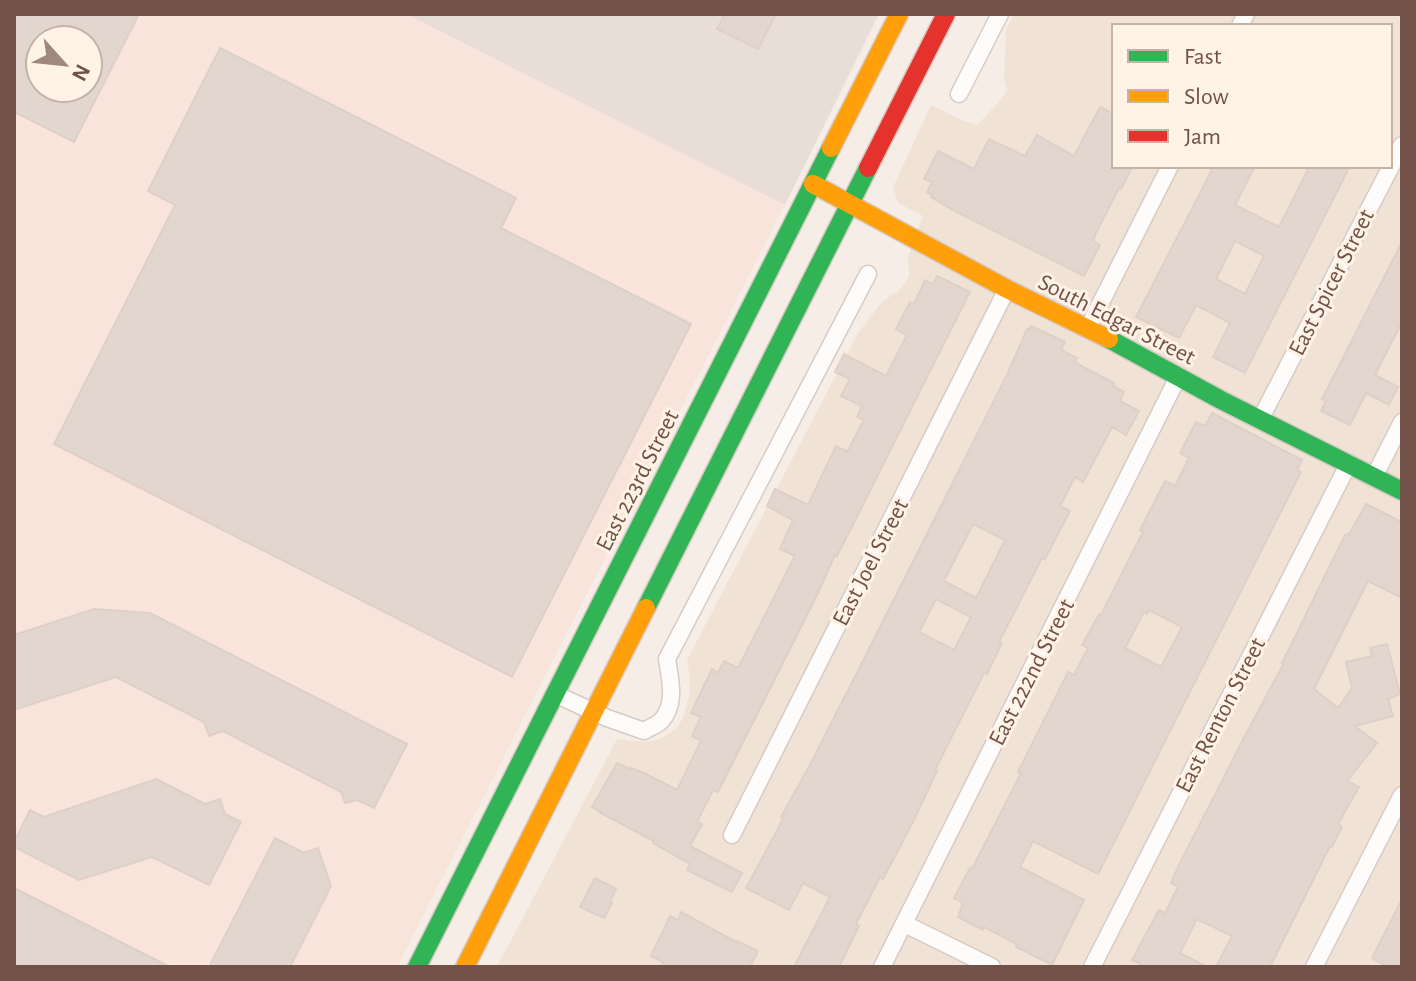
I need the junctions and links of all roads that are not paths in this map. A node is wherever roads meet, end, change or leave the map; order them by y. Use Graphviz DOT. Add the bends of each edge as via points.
graph roads {
  1 [pos="899,14"];
  2 [pos="946,14"];
  3 [pos="1000,14"];
  4 [pos="959,94"];
  5 [pos="1402,145"];
  6 [pos="1392,164"];
  7 [pos="1169,168"];
  8 [pos="1390,168"];
  9 [pos="813,184"];
  10 [pos="851,204"];
  11 [pos="868,274"];
  12 [pos="1007,289"];
  13 [pos="1088,328"];
  14 [pos="1178,377"];
  15 [pos="1260,420"];
  16 [pos="1402,422"];
  17 [pos="1349,463"];
  18 [pos="1374,477"];
  19 [pos="1402,491"];
  20 [pos="555,694"];
  21 [pos="594,711"];
  22 [pos="1402,795"];
  23 [pos="732,835"];
  24 [pos="905,924"];
  25 [pos="417,967"];
  26 [pos="465,967"];
  27 [pos="882,967"];
  28 [pos="992,967"];
  29 [pos="1092,967"];
  30 [pos="1314,967"];
  1 -- 9 [label="main road, East 223rd Street"];
  2 -- 10 [label="main road"];
  3 -- 4 [label="street"];
  5 -- 6 [label="street, East Spicer Street"];
  7 -- 13 [label="street"];
  8 -- 15 [label="street, East Spicer Street"];
  9 -- 10 [label="main road, South Edgar Street"];
  9 -- 20 [label="main road, East 223rd Street"];
  10 -- 12 [label="main road, South Edgar Street"];
  10 -- 21 [label="main road"];
  11 -- 21 [label="street" via="667,659 672,690 660,722 644,731"];
  12 -- 13 [label="main road, South Edgar Street"];
  12 -- 23 [label="street, East Joel Street"];
  13 -- 14 [label="main road, South Edgar Street"];
  14 -- 15 [label="main road, South Edgar Street"];
  14 -- 24 [label="street, East 222nd Street"];
  15 -- 17 [label="main road, South Edgar Street"];
  16 -- 18 [label="street"];
  17 -- 18 [label="main road, South Edgar Street"];
  17 -- 29 [label="street, East Renton Street"];
  18 -- 19 [label="main road, South Edgar Street"];
  20 -- 21 [label="street"];
  20 -- 25 [label="main road, East 223rd Street"];
  21 -- 26 [label="main road"];
  22 -- 30 [label="street"];
  24 -- 27 [label="street, East 222nd Street"];
  24 -- 28 [label="street"];
}
